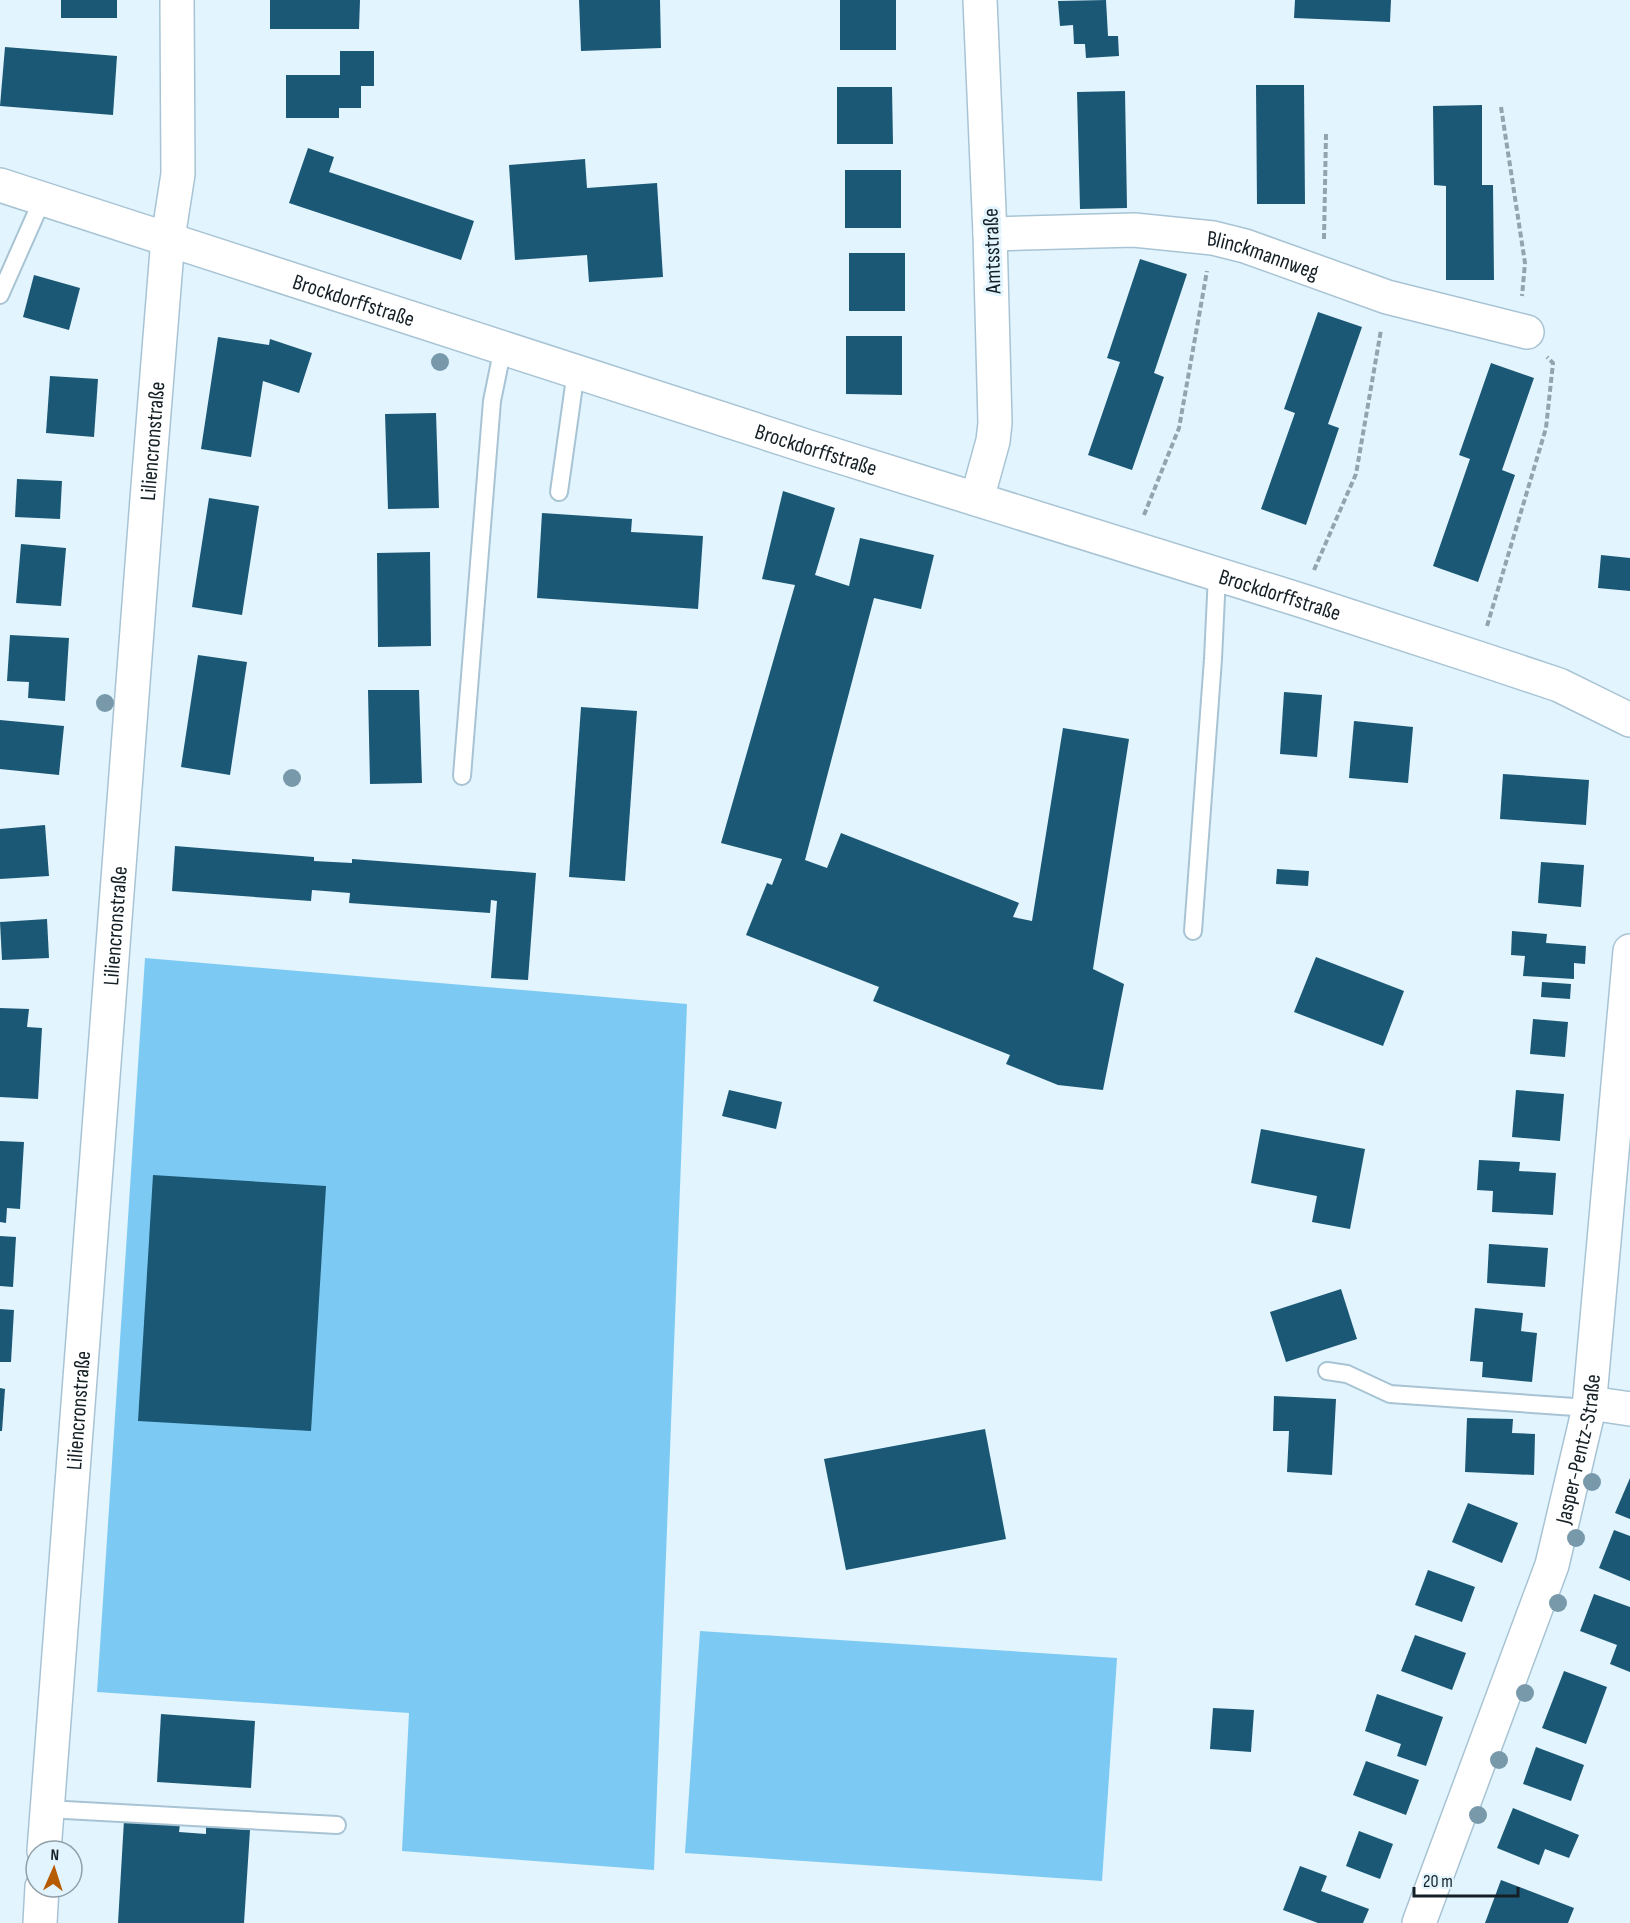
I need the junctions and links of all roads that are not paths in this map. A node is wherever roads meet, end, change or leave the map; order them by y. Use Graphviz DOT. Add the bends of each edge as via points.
graph roads {
  1 [pos="177,0"];
  2 [pos="980,0"];
  3 [pos="0,185"];
  4 [pos="43,198"];
  5 [pos="990,234"];
  6 [pos="168,238"];
  7 [pos="0,295"];
  8 [pos="1523,331"];
  9 [pos="503,347"];
  10 [pos="576,371"];
  11 [pos="559,492"];
  12 [pos="977,499"];
  13 [pos="1216,575"];
  14 [pos="1630,720"];
  15 [pos="462,776"];
  16 [pos="1193,931"];
  17 [pos="1630,951"];
  18 [pos="1327,1371"];
  19 [pos="1590,1406"];
  20 [pos="1630,1409"];
  21 [pos="47,1809"];
  22 [pos="336,1825"];
  23 [pos="45,1839"];
  24 [pos="41,1899"];
  25 [pos="40,1923"];
  26 [pos="1419,1923"];
  1 -- 6 [label="street, Liliencronstraße" via="178,174"];
  2 -- 5 [label="street, Amtsstraße"];
  3 -- 4 [label="street, Brockdorffstraße"];
  4 -- 6 [label="street, Brockdorffstraße"];
  4 -- 7 [label="lane"];
  5 -- 8 [label="street, Blinckmannweg" via="1134,230 1213,238 1387,297"];
  5 -- 12 [label="street, Amtsstraße" via="995,423"];
  6 -- 9 [label="street, Brockdorffstraße"];
  6 -- 21 [label="street, Liliencronstraße"];
  9 -- 10 [label="street, Brockdorffstraße"];
  9 -- 15 [label="lane" via="492,401"];
  10 -- 11 [label="lane"];
  10 -- 12 [label="street, Brockdorffstraße"];
  12 -- 13 [label="street, Brockdorffstraße"];
  13 -- 14 [label="street, Brockdorffstraße" via="1559,685"];
  13 -- 16 [label="lane"];
  17 -- 19 [label="street, Jasper-Pentz-Straße"];
  18 -- 19 [label="lane" via="1347,1374 1390,1394"];
  19 -- 20 [label="street"];
  19 -- 26 [label="street, Jasper-Pentz-Straße" via="1552,1565"];
  21 -- 22 [label="lane"];
  21 -- 23 [label="street, Liliencronstraße"];
  24 -- 25 [label="street"];
}
